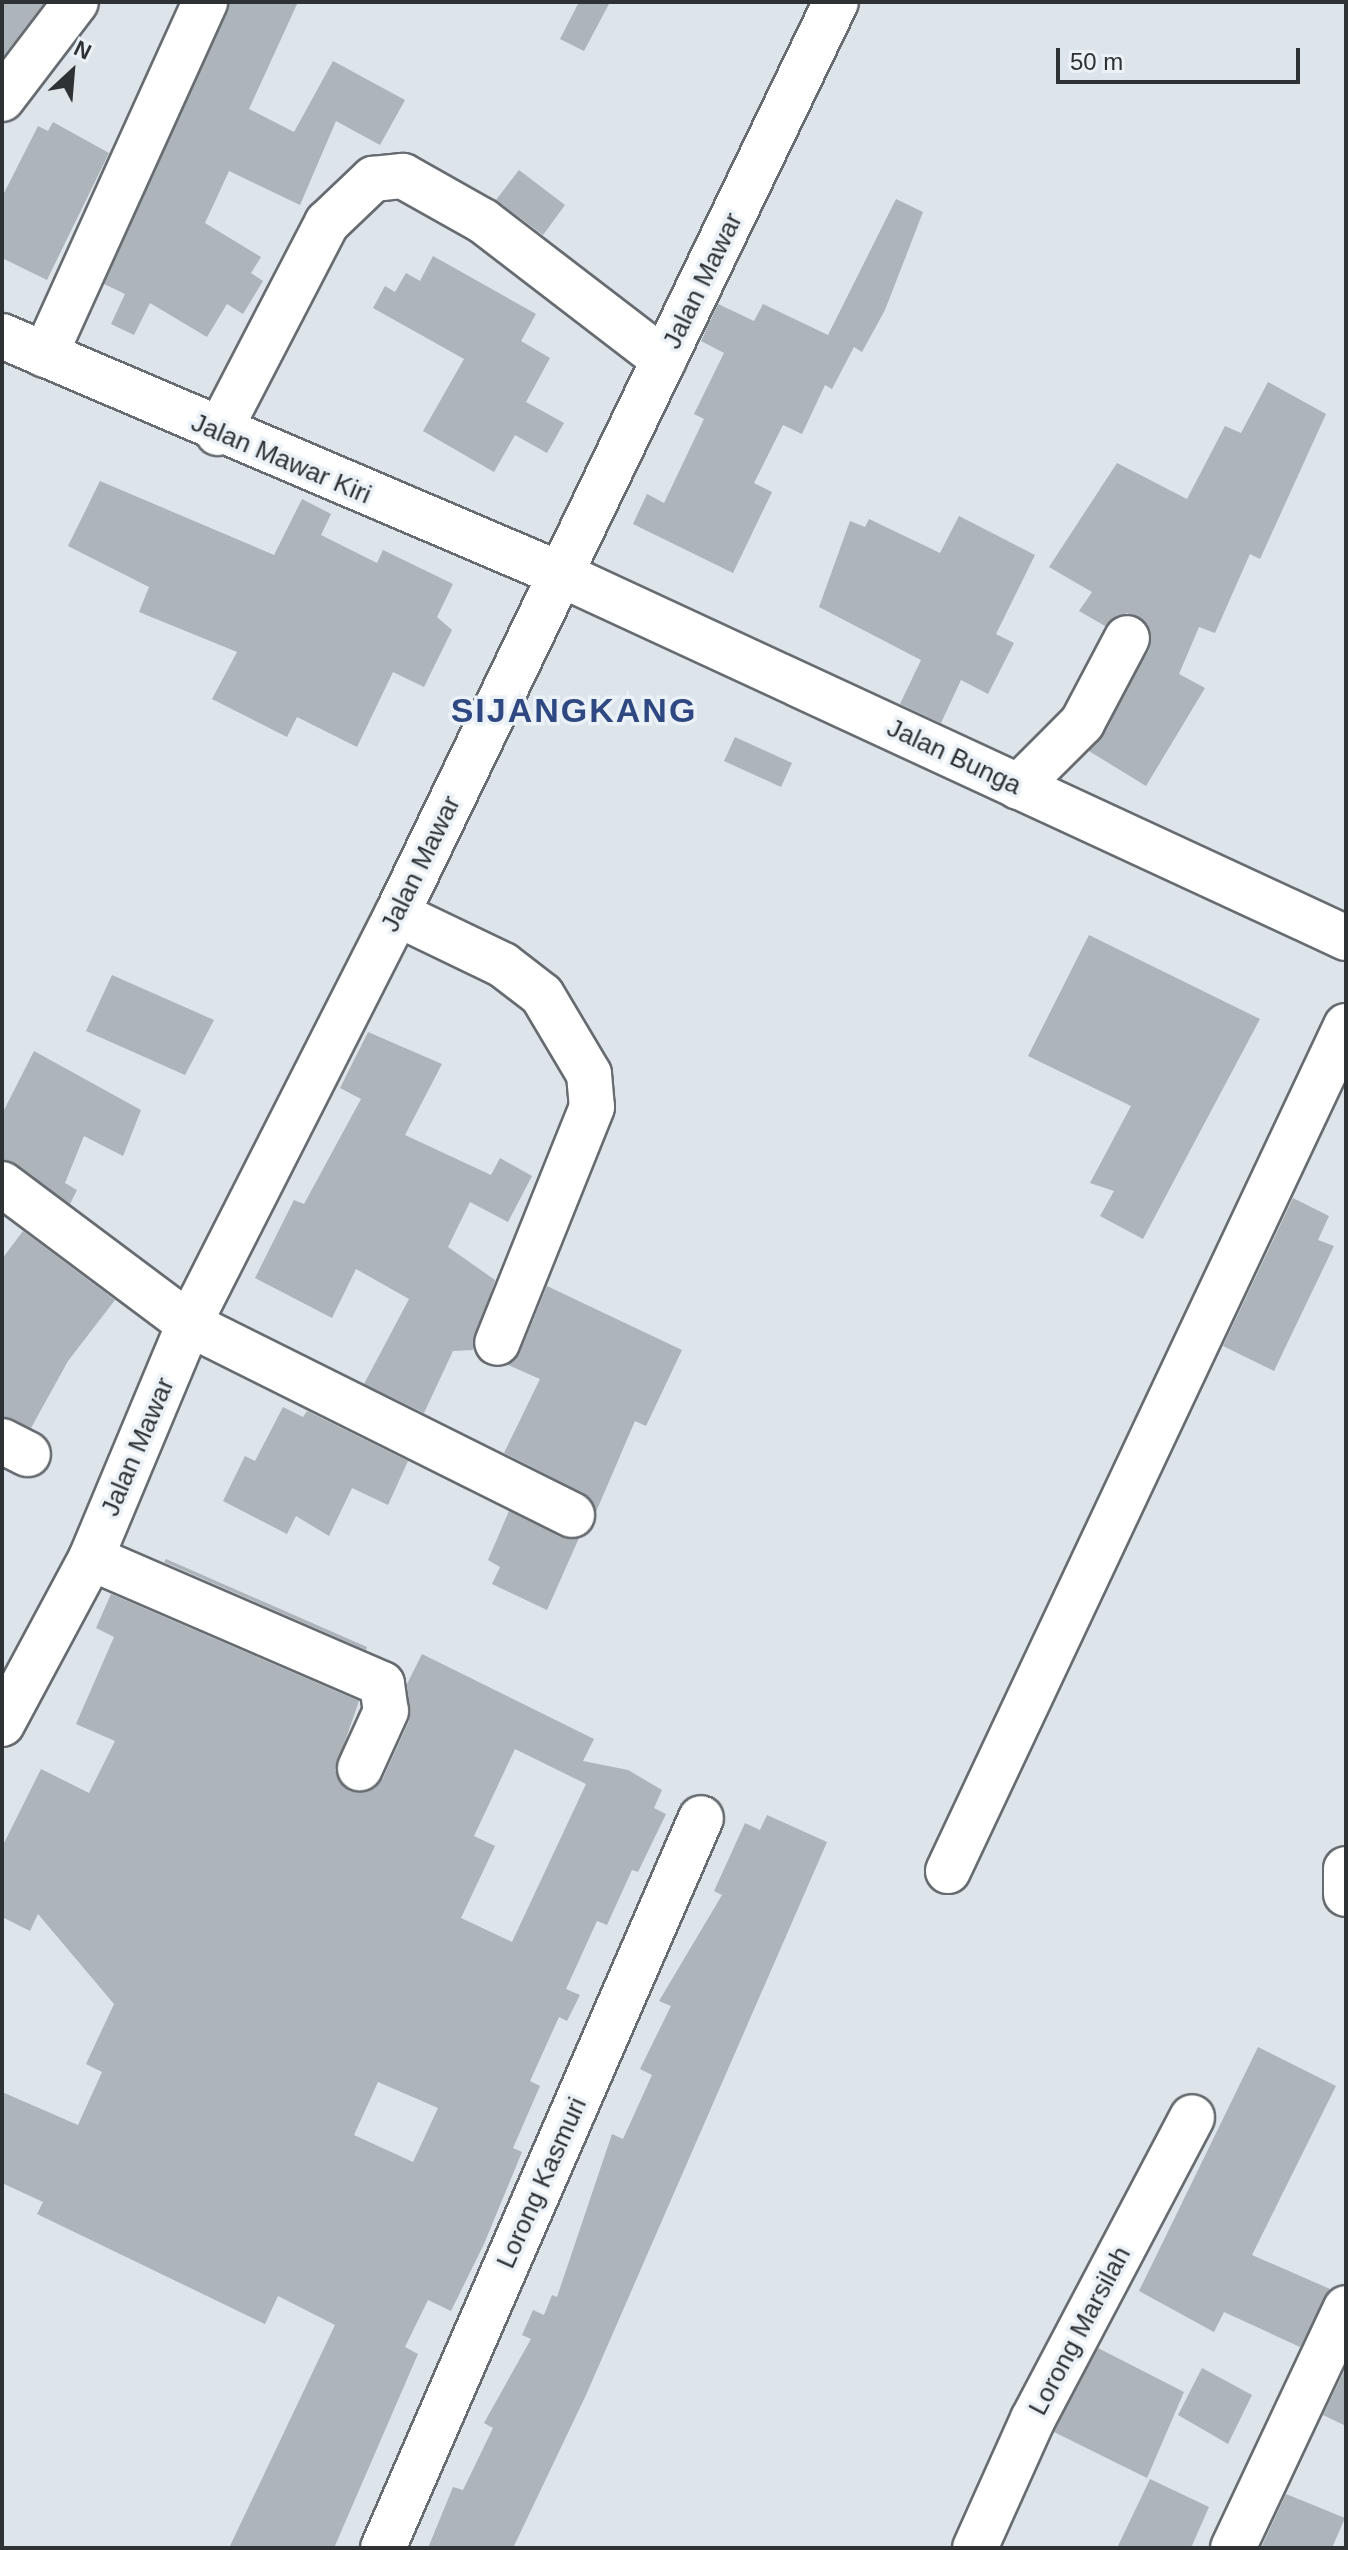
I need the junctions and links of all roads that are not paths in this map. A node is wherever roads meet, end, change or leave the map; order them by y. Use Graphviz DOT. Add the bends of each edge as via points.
graph roads {
  1 [pos="76,2"];
  2 [pos="205,2"];
  3 [pos="836,2"];
  4 [pos="2,99"];
  5 [pos="2,336"];
  6 [pos="45,355"];
  7 [pos="664,360"];
  8 [pos="218,433"];
  9 [pos="562,575"];
  10 [pos="1127,638"];
  11 [pos="1018,787"];
  12 [pos="397,914"];
  13 [pos="1346,938"];
  14 [pos="1346,1026"];
  15 [pos="2,1184"];
  16 [pos="189,1324"];
  17 [pos="497,1343"];
  18 [pos="572,1515"];
  19 [pos="91,1558"];
  20 [pos="4,1716"];
  21 [pos="360,1768"];
  22 [pos="701,1818"];
  23 [pos="1346,1869"];
  24 [pos="948,1871"];
  25 [pos="1346,1894"];
  26 [pos="1192,2117"];
  27 [pos="1346,2308"];
  28 [pos="383,2548"];
  29 [pos="975,2548"];
  30 [pos="1233,2548"];
  1 -- 4 [label="street"];
  2 -- 6 [label="street"];
  3 -- 7 [label="street, Jalan Mawar"];
  5 -- 6 [label="street, Jalan Mawar Kiri"];
  6 -- 8 [label="street, Jalan Mawar Kiri"];
  7 -- 8 [label="street" via="483,221 403,176 373,179 327,223"];
  7 -- 9 [label="street, Jalan Mawar"];
  8 -- 9 [label="street, Jalan Mawar Kiri"];
  9 -- 11 [label="street, Jalan Bunga"];
  9 -- 12 [label="street, Jalan Mawar"];
  10 -- 11 [label="street" via="1082,723"];
  11 -- 13 [label="street, Jalan Bunga"];
  12 -- 16 [label="street, Jalan Mawar"];
  12 -- 17 [label="street" via="503,965 542,995 589,1074 592,1107"];
  14 -- 24 [label="street"];
  15 -- 16 [label="street" via="94,1246"];
  16 -- 18 [label="street"];
  16 -- 19 [label="street, Jalan Mawar"];
  19 -- 20 [label="street, Jalan Mawar"];
  19 -- 21 [label="street" via="382,1684 386,1711"];
  22 -- 28 [label="street, Lorong Kasmuri"];
  23 -- 25 [label="street"];
  26 -- 29 [label="street, Lorong Marsilah" via="1033,2419"];
  27 -- 30 [label="street"];
}
